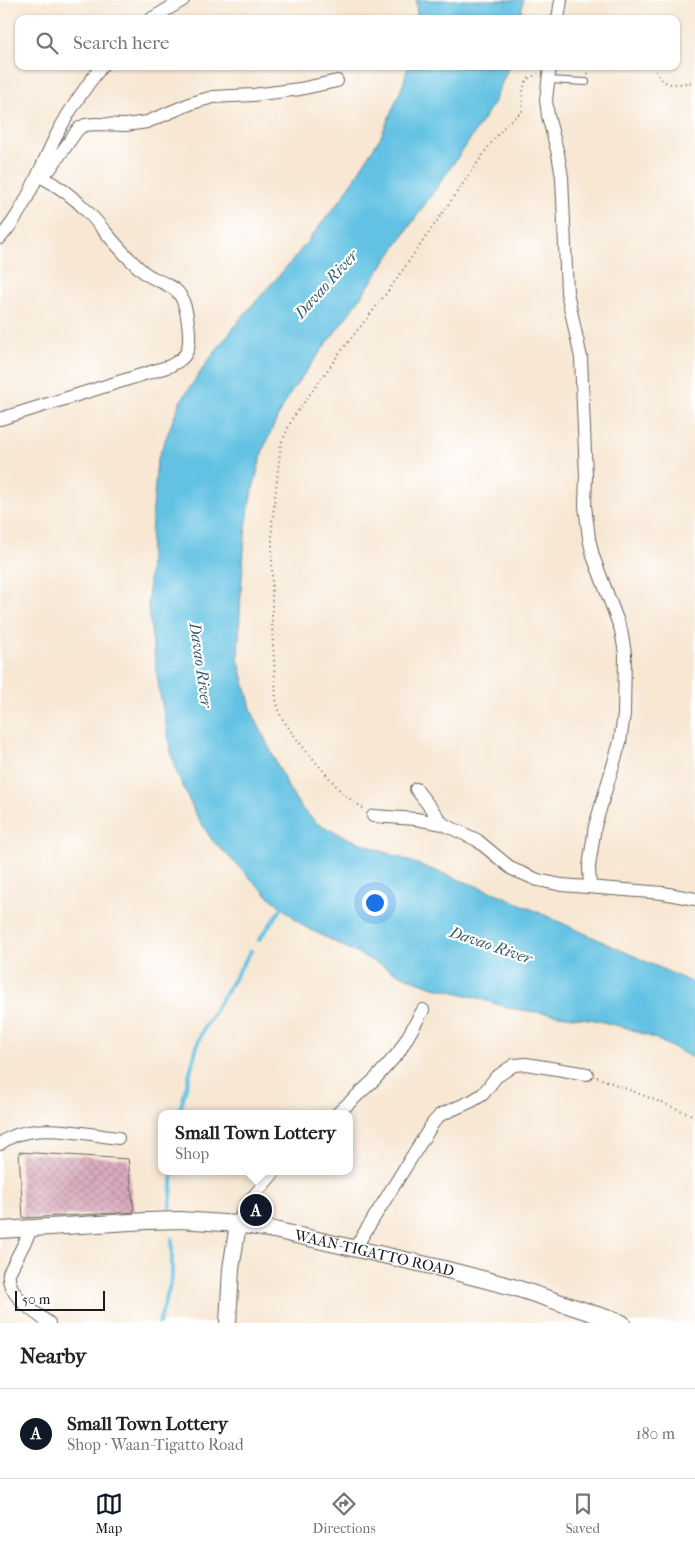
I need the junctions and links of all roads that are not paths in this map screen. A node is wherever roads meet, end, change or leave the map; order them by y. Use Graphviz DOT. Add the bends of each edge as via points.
graph roads {
  1 [pos="183,0"];
  2 [pos="561,0"];
  3 [pos="158,15"];
  4 [pos="559,15"];
  5 [pos="99,70"];
  6 [pos="549,73"];
  7 [pos="337,81"];
  8 [pos="586,82"];
  9 [pos="38,175"];
  10 [pos="0,238"];
  11 [pos="0,419"];
  12 [pos="416,789"];
  13 [pos="373,816"];
  14 [pos="443,824"];
  15 [pos="590,887"];
  16 [pos="695,899"];
  17 [pos="423,1010"];
  18 [pos="587,1074"];
  19 [pos="341,1110"];
  20 [pos="118,1138"];
  21 [pos="0,1144"];
  22 [pos="272,1175"];
  23 [pos="238,1224"];
  24 [pos="32,1228"];
  25 [pos="0,1230"];
  26 [pos="354,1248"];
  27 [pos="49,1323"];
  28 [pos="228,1323"];
  29 [pos="622,1323"];
  1 -- 3 [label="street"];
  2 -- 4 [label="street"];
  5 -- 9 [label="street" via="59,130"];
  6 -- 8 [label="lane"];
  6 -- 15 [label="street" via="546,100 562,177 567,292 580,358 589,538 621,630 625,653 620,742 595,826 589,867"];
  7 -- 9 [label="street" via="300,89 214,97 147,122 85,125 78,129 50,169"];
  9 -- 10 [label="street" via="21,210"];
  9 -- 11 [label="street" via="56,185 86,210 133,264 179,293 187,321 187,351 181,360 170,366"];
  12 -- 14 [label="street"];
  13 -- 14 [label="street"];
  14 -- 15 [label="street" via="477,840 512,868 538,880"];
  15 -- 16 [label="street" via="663,892"];
  17 -- 19 [label="street" via="399,1052"];
  18 -- 26 [label="street" via="514,1065 496,1077 483,1094 440,1115"];
  20 -- 21 [label="street" via="42,1131 18,1134"];
  22 -- 23 [label="street" via="246,1205"];
  23 -- 24 [label="street, WAAN-TIGATTO ROAD" via="163,1220"];
  23 -- 26 [label="street, WAAN-TIGATTO ROAD"];
  23 -- 28 [label="street"];
  24 -- 25 [label="street, WAAN-TIGATTO ROAD"];
  24 -- 27 [label="street" via="8,1280 18,1296"];
  26 -- 29 [label="street, WAAN-TIGATTO ROAD" via="513,1287"];
}
